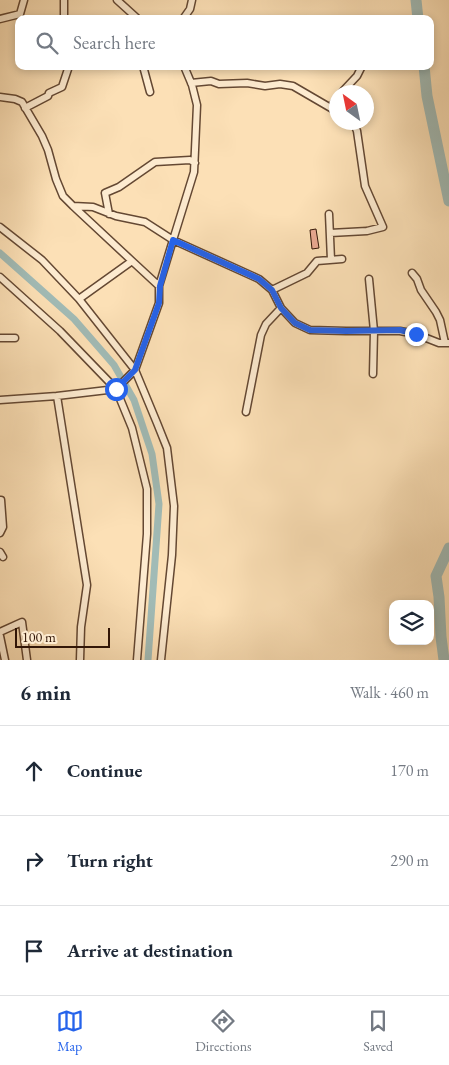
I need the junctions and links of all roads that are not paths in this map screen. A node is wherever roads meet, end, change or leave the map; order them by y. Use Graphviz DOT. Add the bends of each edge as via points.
graph roads {
  1 [pos="24,0"];
  2 [pos="64,0"];
  3 [pos="117,0"];
  4 [pos="192,0"];
  5 [pos="15,15"];
  6 [pos="16,15"];
  7 [pos="64,15"];
  8 [pos="134,15"];
  9 [pos="186,15"];
  10 [pos="0,19"];
  11 [pos="67,70"];
  12 [pos="145,70"];
  13 [pos="186,70"];
  14 [pos="360,70"];
  15 [pos="191,83"];
  16 [pos="349,85"];
  17 [pos="150,92"];
  18 [pos="0,97"];
  19 [pos="329,106"];
  20 [pos="25,108"];
  21 [pos="357,130"];
  22 [pos="194,163"];
  23 [pos="73,206"];
  24 [pos="109,214"];
  25 [pos="329,214"];
  26 [pos="0,227"];
  27 [pos="330,234"];
  28 [pos="173,240"];
  29 [pos="342,259"];
  30 [pos="331,260"];
  31 [pos="132,261"];
  32 [pos="412,273"];
  33 [pos="0,277"];
  34 [pos="369,279"];
  35 [pos="160,286"];
  36 [pos="272,290"];
  37 [pos="80,299"];
  38 [pos="281,308"];
  39 [pos="377,331"];
  40 [pos="0,338"];
  41 [pos="15,338"];
  42 [pos="447,343"];
  43 [pos="135,370"];
  44 [pos="373,374"];
  45 [pos="118,387"];
  46 [pos="57,396"];
  47 [pos="0,400"];
  48 [pos="246,412"];
  49 [pos="0,500"];
  50 [pos="1,529"];
  51 [pos="0,632"];
  52 [pos="0,636"];
  53 [pos="5,660"];
  54 [pos="27,660"];
  55 [pos="80,660"];
  56 [pos="137,660"];
  57 [pos="161,660"];
  1 -- 6 [label="street" via="20,14"];
  2 -- 7 [label="street"];
  3 -- 8 [label="street"];
  4 -- 9 [label="street"];
  5 -- 10 [label="street"];
  11 -- 20 [label="street" via="62,87"];
  12 -- 17 [label="street"];
  13 -- 15 [label="street"];
  14 -- 16 [label="street"];
  15 -- 19 [label="street" via="286,85"];
  15 -- 22 [label="street" via="197,105"];
  18 -- 20 [label="street" via="22,102"];
  20 -- 23 [label="street" via="42,136 63,196"];
  21 -- 27 [label="street" via="365,186 383,227"];
  22 -- 24 [label="street" via="190,160 155,162 120,187 105,193"];
  22 -- 28 [label="street"];
  23 -- 24 [label="street" via="93,207"];
  23 -- 31 [label="street"];
  24 -- 28 [label="street" via="145,222"];
  25 -- 27 [label="street"];
  26 -- 37 [label="street" via="42,260"];
  27 -- 30 [label="street"];
  28 -- 35 [label="street"];
  28 -- 36 [label="street" via="259,279"];
  29 -- 30 [label="street"];
  30 -- 36 [label="street" via="317,261 307,273"];
  31 -- 35 [label="street"];
  31 -- 37 [label="street"];
  32 -- 42 [label="street" via="434,307"];
  33 -- 45 [label="street"];
  34 -- 39 [label="street"];
  35 -- 43 [label="street" via="159,303"];
  36 -- 38 [label="street"];
  37 -- 43 [label="street"];
  38 -- 39 [label="street" via="295,323 310,330"];
  38 -- 48 [label="street" via="266,324 262,335"];
  39 -- 42 [label="street" via="400,330"];
  39 -- 44 [label="street"];
  40 -- 41 [label="street"];
  43 -- 45 [label="street"];
  43 -- 57 [label="street" via="167,448 173,498 172,555"];
  45 -- 46 [label="street"];
  45 -- 56 [label="street" via="147,489 147,534"];
  46 -- 47 [label="street"];
  46 -- 55 [label="street" via="87,585"];
  49 -- 50 [label="street"];
  51 -- 54 [label="street" via="22,622"];
  52 -- 53 [label="street"];
}
